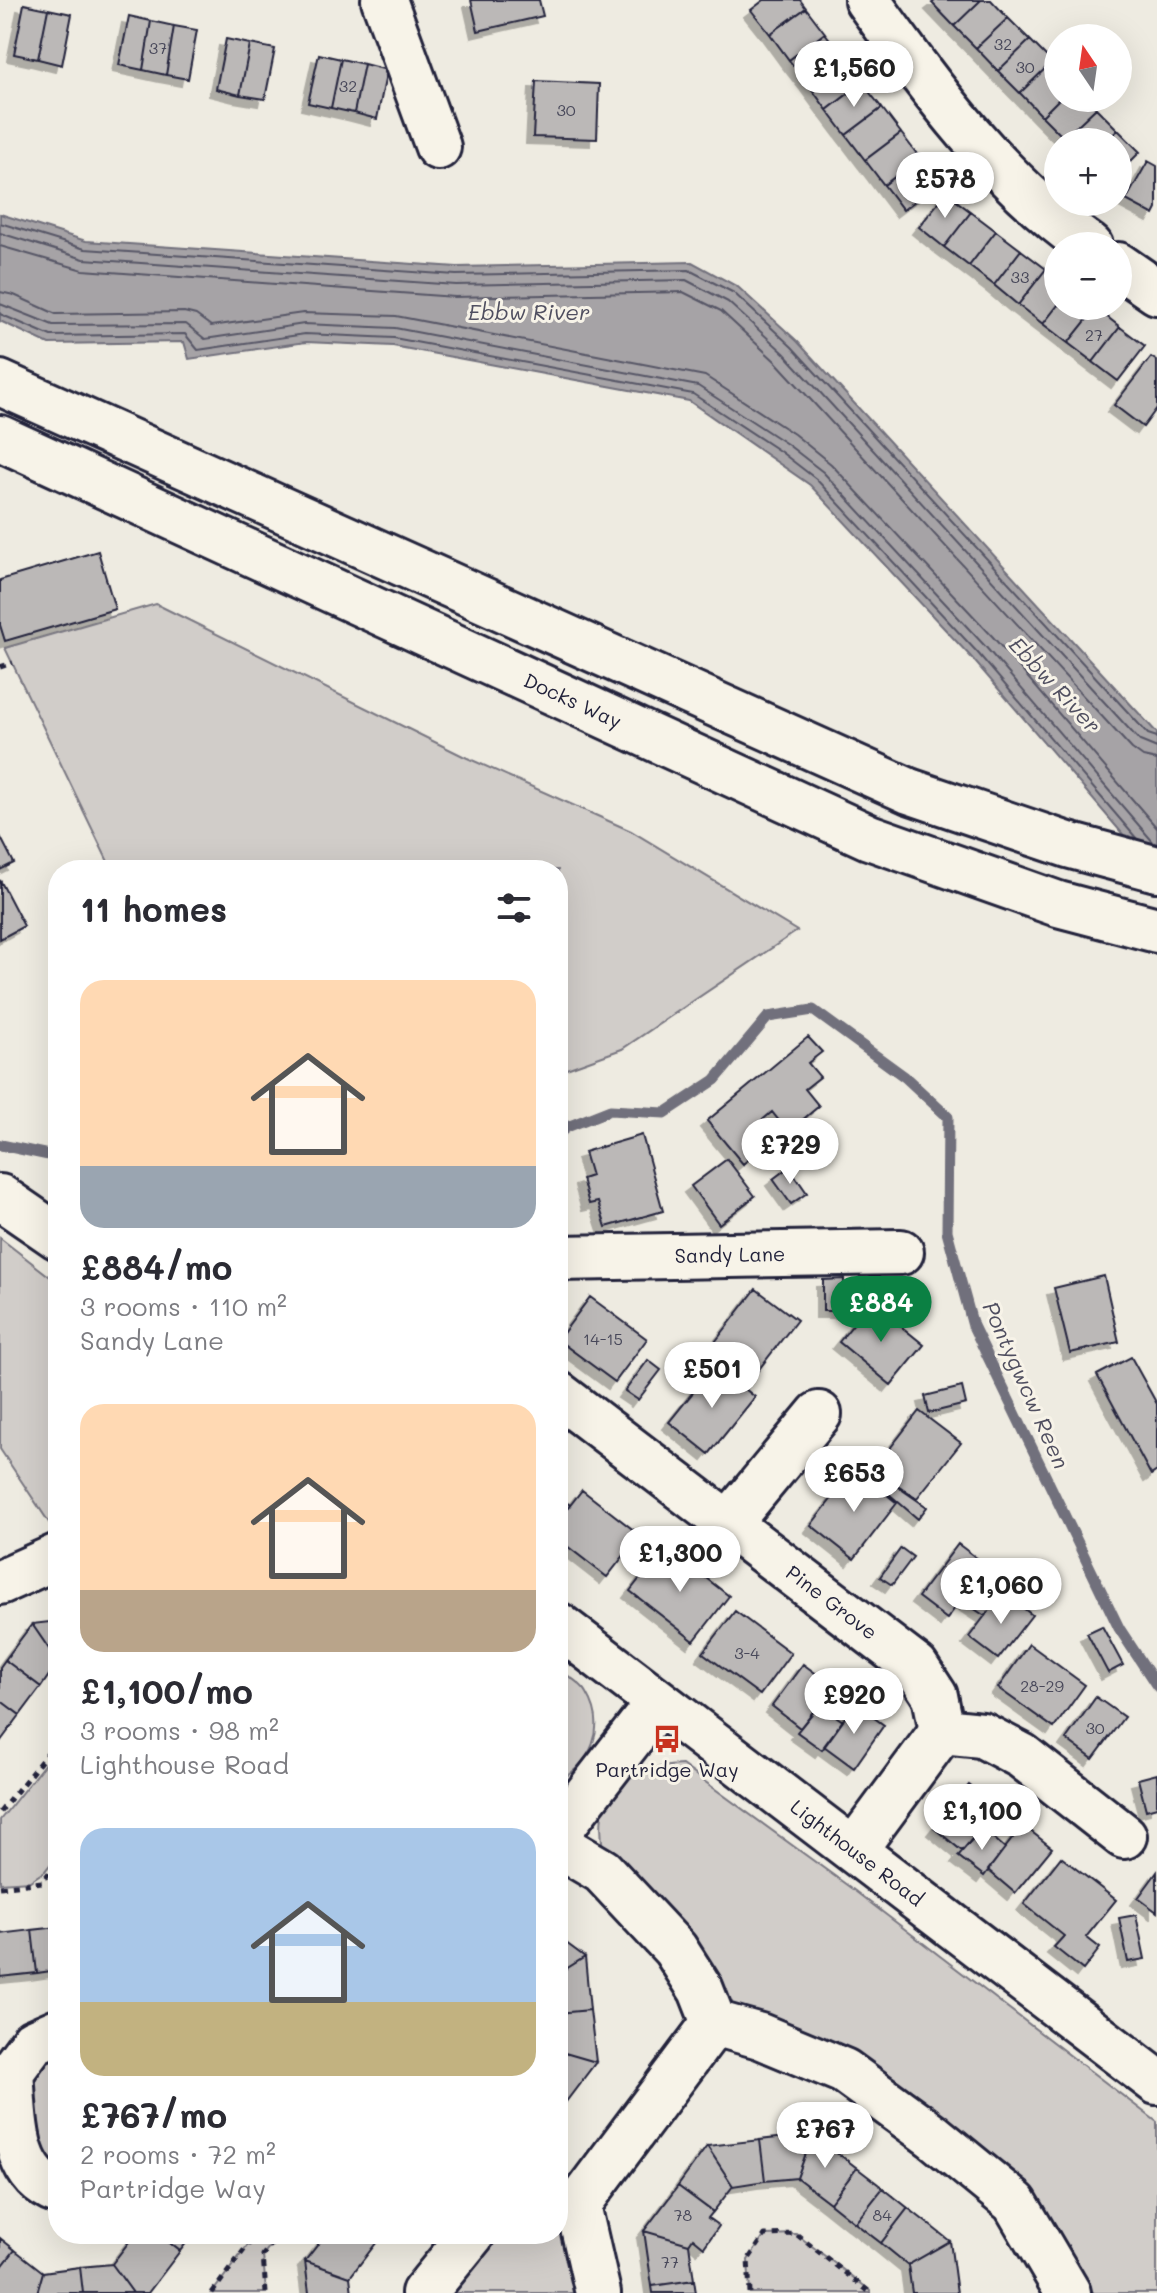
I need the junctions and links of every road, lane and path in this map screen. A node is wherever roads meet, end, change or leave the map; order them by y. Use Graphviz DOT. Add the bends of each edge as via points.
graph roads {
  1 [pos="384,0"];
  2 [pos="867,0"];
  3 [pos="438,147"];
  4 [pos="1074,232"];
  5 [pos="1132,275"];
  6 [pos="1157,292"];
  7 [pos="0,383"];
  8 [pos="0,438"];
  9 [pos="13,663"];
  10 [pos="0,667"];
  11 [pos="1157,869"];
  12 [pos="1157,930"];
  13 [pos="0,1197"];
  14 [pos="48,1230"];
  15 [pos="901,1252"];
  16 [pos="568,1258"];
  17 [pos="568,1402"];
  18 [pos="819,1414"];
  19 [pos="728,1524"];
  20 [pos="48,1560"];
  21 [pos="0,1582"];
  22 [pos="568,1633"];
  23 [pos="658,1703"];
  24 [pos="942,1731"];
  25 [pos="48,1752"];
  26 [pos="0,1812"];
  27 [pos="568,1819"];
  28 [pos="1124,1836"];
  29 [pos="854,1850"];
  30 [pos="568,1851"];
  31 [pos="48,1874"];
  32 [pos="0,1887"];
  33 [pos="714,2023"];
  34 [pos="48,2035"];
  35 [pos="1157,2082"];
  36 [pos="48,2186"];
  37 [pos="568,2206"];
  38 [pos="249,2244"];
  39 [pos="271,2244"];
  40 [pos="464,2244"];
  41 [pos="212,2293"];
  42 [pos="266,2293"];
  43 [pos="424,2293"];
  44 [pos="598,2293"];
  45 [pos="750,2293"];
  46 [pos="871,2293"];
  47 [pos="1068,2293"];
  1 -- 3 [label="street"];
  2 -- 4 [label="street" via="930,87 997,164"];
  5 -- 6 [label="street"];
  7 -- 11 [label="street" via="909,791"];
  8 -- 12 [label="street, Docks Way" via="869,837 1058,904"];
  9 -- 10 [label="path"];
  13 -- 14 [label="street"];
  15 -- 16 [label="street, Sandy Lane"];
  17 -- 19 [label="street, Pine Grove"];
  18 -- 19 [label="street"];
  19 -- 24 [label="street, Pine Grove" via="916,1667 935,1696"];
  20 -- 21 [label="street"];
  22 -- 23 [label="street, Lighthouse Road"];
  23 -- 27 [label="street"];
  23 -- 29 [label="street, Lighthouse Road"];
  24 -- 28 [label="street" via="982,1735 1022,1756"];
  24 -- 29 [label="street"];
  25 -- 26 [label="path"];
  29 -- 35 [label="street, Lighthouse Road"];
  30 -- 33 [label="street" via="602,1871 675,1949"];
  31 -- 32 [label="path" via="42,1882"];
  33 -- 37 [label="street"];
  33 -- 47 [label="street" via="844,2071 933,2136 1015,2203"];
  34 -- 36 [label="street" via="33,2042 11,2072 21,2157 30,2174"];
  37 -- 44 [label="street"];
  38 -- 41 [label="path"];
  39 -- 42 [label="path" via="263,2255"];
  40 -- 43 [label="street"];
  45 -- 46 [label="path" via="748,2260 765,2235 796,2234"];
}
